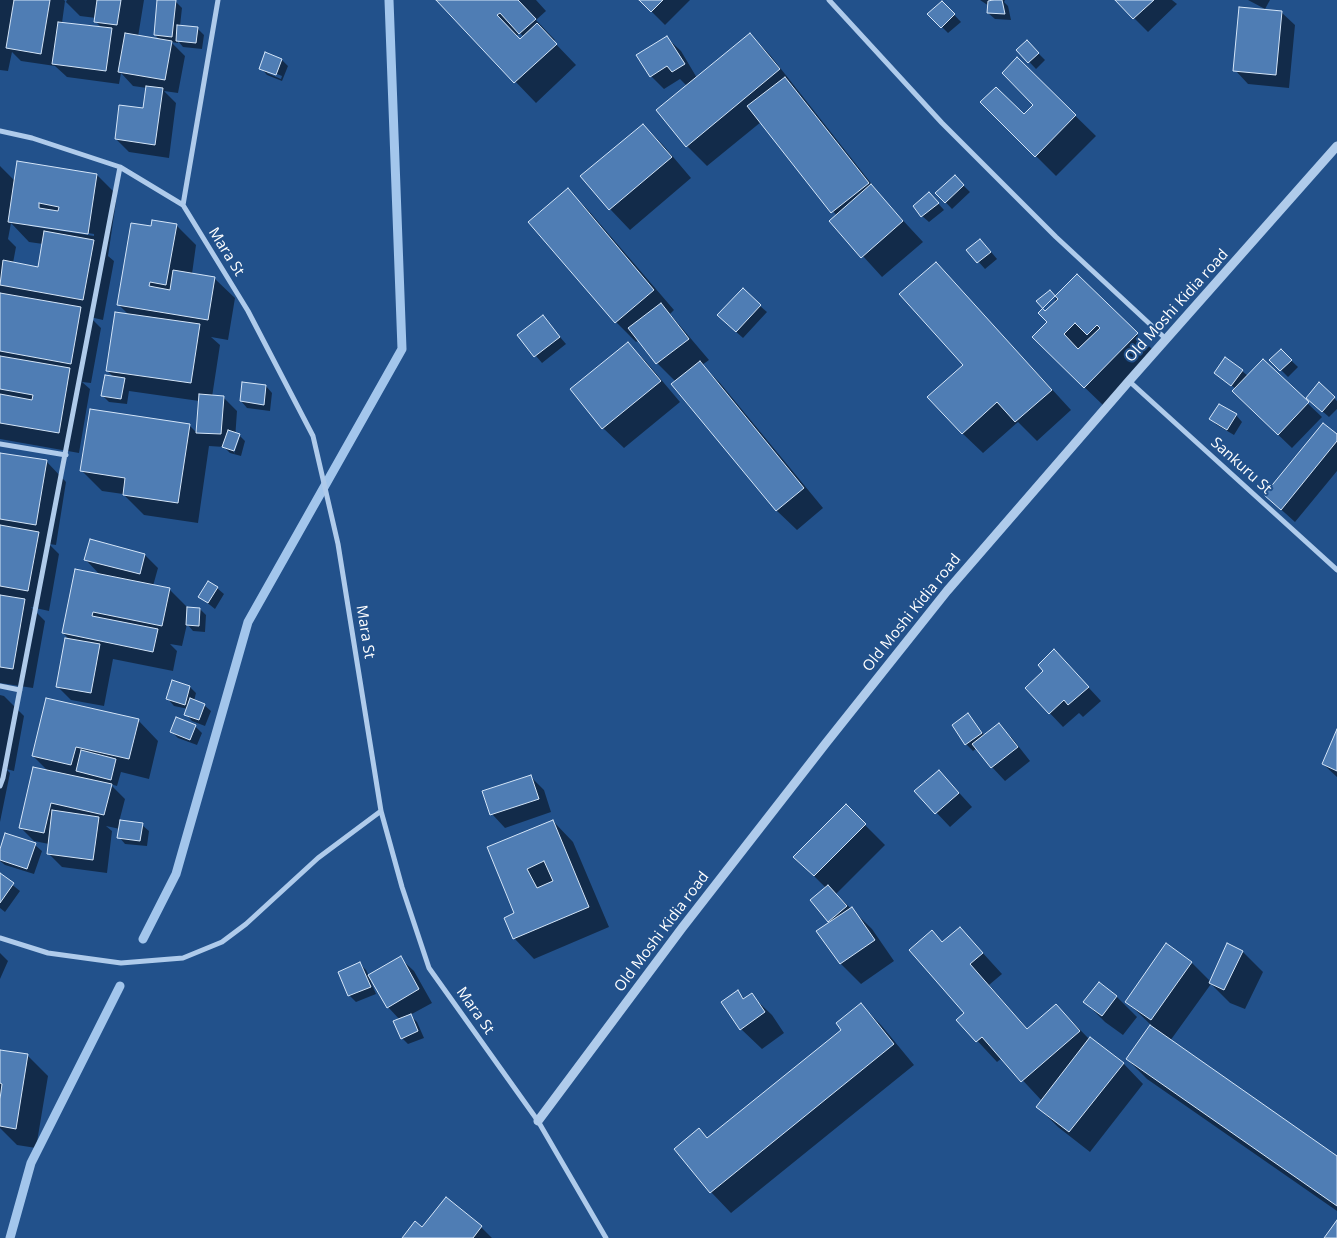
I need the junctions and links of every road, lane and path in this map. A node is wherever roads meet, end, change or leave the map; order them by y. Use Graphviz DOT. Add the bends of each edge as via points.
graph roads {
  1 [pos="218,0"];
  2 [pos="829,0"];
  3 [pos="0,131"];
  4 [pos="1337,146"];
  5 [pos="120,167"];
  6 [pos="183,205"];
  7 [pos="1167,340"];
  8 [pos="1129,381"];
  9 [pos="0,444"];
  10 [pos="66,454"];
  11 [pos="1337,570"];
  12 [pos="0,686"];
  13 [pos="20,690"];
  14 [pos="0,786"];
  15 [pos="381,811"];
  16 [pos="0,938"];
  17 [pos="538,1121"];
  18 [pos="606,1238"];
  1 -- 6 [label="street"];
  2 -- 7 [label="street" via="942,123"];
  3 -- 5 [label="street, Mara St"];
  4 -- 7 [label="street, Old Moshi Kidia road"];
  5 -- 6 [label="street, Mara St"];
  5 -- 10 [label="street"];
  6 -- 15 [label="street, Mara St" via="248,311 313,436 338,544"];
  7 -- 8 [label="street, Old Moshi Kidia road"];
  8 -- 11 [label="street, Sankuru St"];
  8 -- 17 [label="street, Old Moshi Kidia road" via="916,629 682,928"];
  9 -- 10 [label="street"];
  10 -- 13 [label="street"];
  12 -- 13 [label="street"];
  13 -- 14 [label="street"];
  15 -- 16 [label="street" via="318,858 272,902 222,942 183,958 121,963 48,954"];
  15 -- 17 [label="street, Mara St" via="429,968"];
  17 -- 18 [label="street, Mara St"];
}
